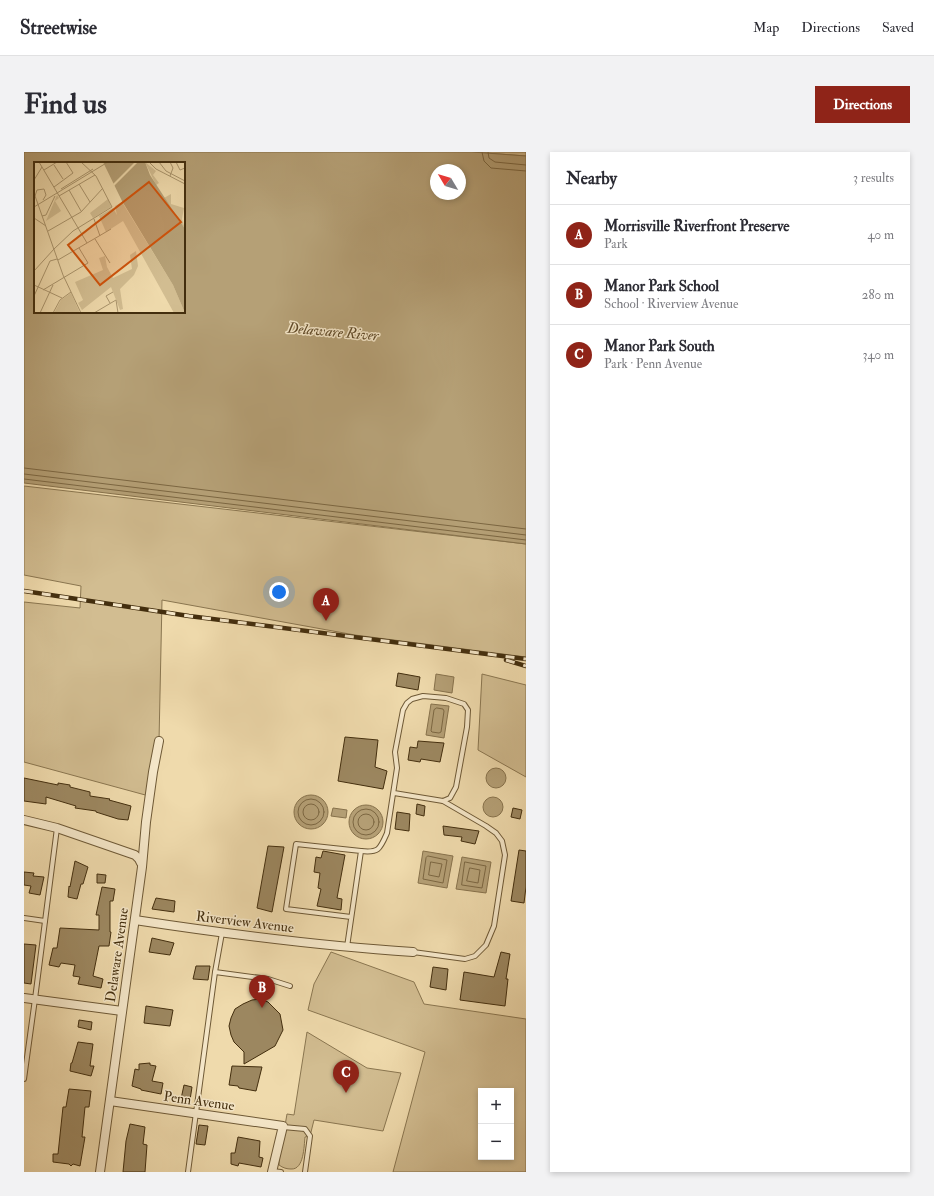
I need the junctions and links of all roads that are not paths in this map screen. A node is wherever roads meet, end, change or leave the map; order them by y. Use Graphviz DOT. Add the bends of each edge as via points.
graph roads {
  1 [pos="159,741"];
  2 [pos="394,793"];
  3 [pos="443,801"];
  4 [pos="24,820"];
  5 [pos="57,828"];
  6 [pos="361,851"];
  7 [pos="142,863"];
  8 [pos="351,917"];
  9 [pos="24,918"];
  10 [pos="134,920"];
  11 [pos="45,921"];
  12 [pos="222,933"];
  13 [pos="350,948"];
  14 [pos="413,952"];
  15 [pos="215,972"];
  16 [pos="290,986"];
  17 [pos="24,998"];
  18 [pos="35,999"];
  19 [pos="122,1011"];
  20 [pos="24,1079"];
  21 [pos="110,1101"];
  22 [pos="196,1114"];
  23 [pos="283,1127"];
  24 [pos="272,1171"];
  25 [pos="100,1172"];
  26 [pos="188,1172"];
  27 [pos="281,1172"];
  28 [pos="305,1172"];
  1 -- 7 [label="street, Delaware Avenue" via="146,815"];
  2 -- 3 [label="lane"];
  2 -- 3 [label="lane" via="397,768 395,752 403,710 412,699 423,696 446,698 464,704 468,710 456,787 450,798"];
  2 -- 6 [label="lane" via="383,842 372,852"];
  3 -- 14 [label="lane" via="486,826 502,841 505,855 494,926 486,945 475,956 465,959"];
  4 -- 5 [label="street"];
  5 -- 7 [label="street" via="135,855"];
  5 -- 11 [label="lane"];
  6 -- 8 [label="lane"];
  6 -- 8 [label="lane" via="296,844 286,909"];
  7 -- 10 [label="street, Delaware Avenue"];
  8 -- 13 [label="lane"];
  9 -- 11 [label="lane"];
  10 -- 12 [label="street, Riverview Avenue"];
  10 -- 19 [label="street, Delaware Avenue"];
  11 -- 18 [label="lane"];
  12 -- 13 [label="street, Riverview Avenue"];
  12 -- 15 [label="lane"];
  13 -- 14 [label="street, Riverview Avenue"];
  15 -- 16 [label="lane" via="268,979"];
  15 -- 22 [label="lane"];
  17 -- 18 [label="street"];
  18 -- 19 [label="street"];
  18 -- 20 [label="lane"];
  19 -- 21 [label="street, Delaware Avenue"];
  21 -- 22 [label="street, Penn Avenue"];
  21 -- 25 [label="street, Delaware Avenue"];
  22 -- 23 [label="street, Penn Avenue"];
  22 -- 26 [label="lane"];
  23 -- 24 [label="street"];
  23 -- 28 [label="lane" via="305,1129 310,1136"];
  24 -- 27 [label="lane"];
}
